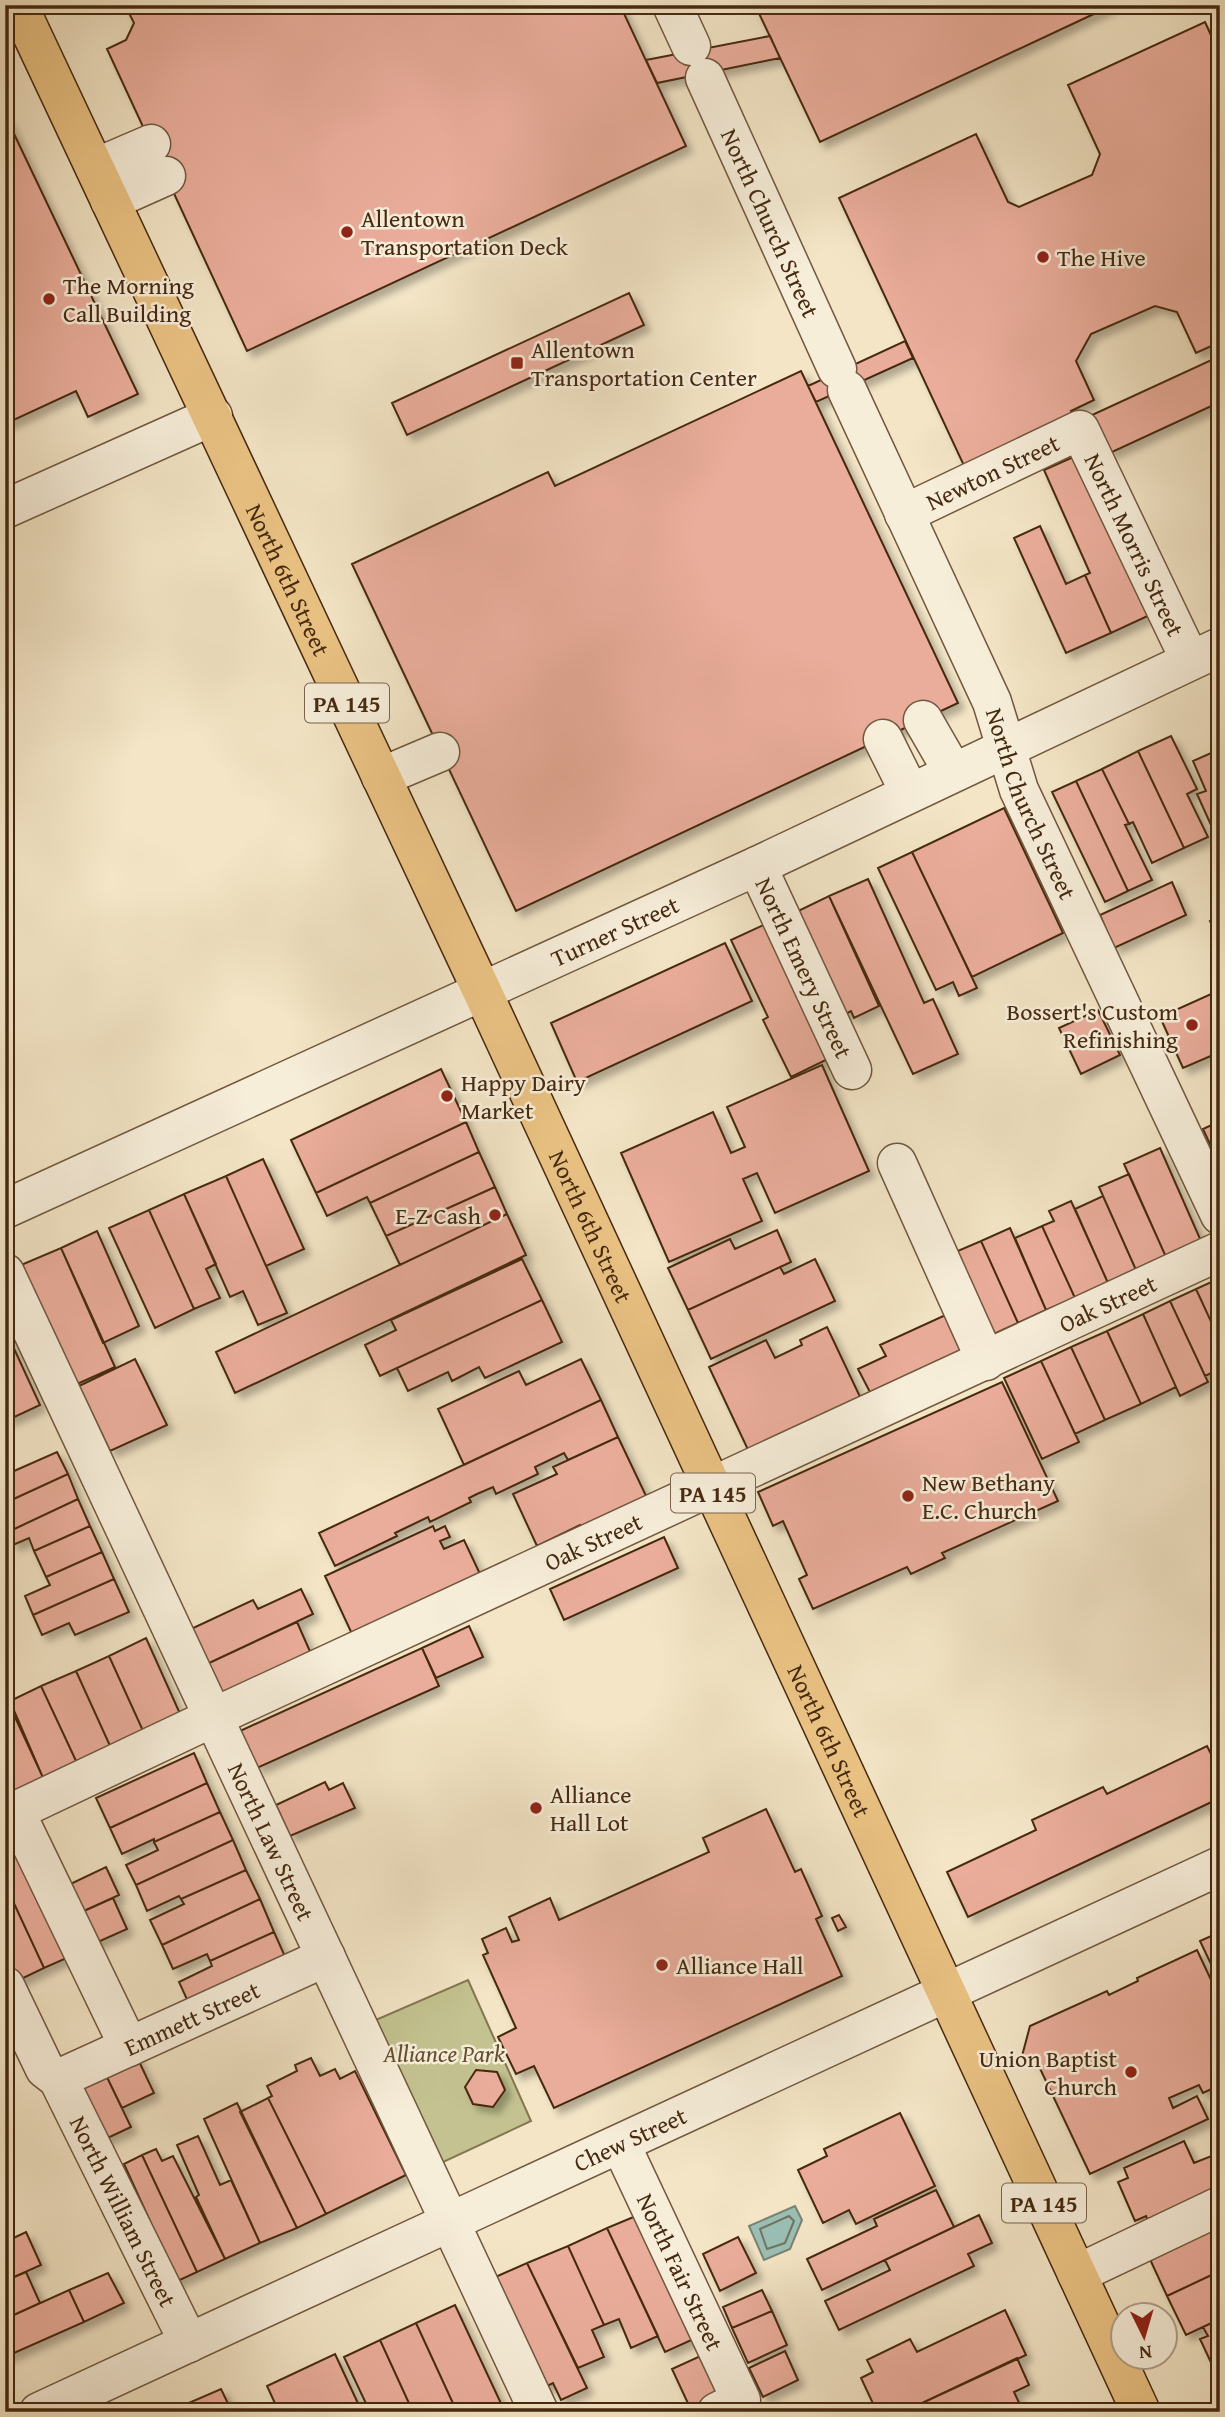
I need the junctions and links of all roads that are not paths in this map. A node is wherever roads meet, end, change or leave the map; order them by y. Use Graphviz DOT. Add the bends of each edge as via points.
graph roads {
  1 [pos="18,5"];
  2 [pos="672,5"];
  3 [pos="158,160"];
  4 [pos="103,184"];
  5 [pos="213,416"];
  6 [pos="1080,430"];
  7 [pos="5,509"];
  8 [pos="904,514"];
  9 [pos="1205,653"];
  10 [pos="903,730"];
  11 [pos="1006,747"];
  12 [pos="440,752"];
  13 [pos="381,777"];
  14 [pos="931,782"];
  15 [pos="757,866"];
  16 [pos="482,991"];
  17 [pos="852,1070"];
  18 [pos="897,1163"];
  19 [pos="5,1209"];
  20 [pos="1220,1215"];
  21 [pos="1220,1251"];
  22 [pos="5,1273"];
  23 [pos="986,1361"];
  24 [pos="711,1488"];
  25 [pos="214,1717"];
  26 [pos="10,1814"];
  27 [pos="1220,1866"];
  28 [pos="326,1957"];
  29 [pos="5,1986"];
  30 [pos="947,1994"];
  31 [pos="129,2047"];
  32 [pos="58,2080"];
  33 [pos="621,2145"];
  34 [pos="1220,2207"];
  35 [pos="451,2223"];
  36 [pos="1077,2274"];
  37 [pos="189,2343"];
  38 [pos="729,2406"];
  39 [pos="39,2412"];
  40 [pos="540,2412"];
  41 [pos="1141,2412"];
  1 -- 4 [label="main road, North 6th Street / PA 145"];
  2 -- 8 [label="street, North Church Street"];
  3 -- 4 [label="street"];
  4 -- 5 [label="main road, North 6th Street / PA 145"];
  5 -- 7 [label="street"];
  5 -- 13 [label="main road, North 6th Street / PA 145"];
  6 -- 8 [label="street, Newton Street"];
  6 -- 9 [label="street, North Morris Street"];
  8 -- 11 [label="street, North Church Street" via="992,702"];
  9 -- 11 [label="street, Turner Street"];
  10 -- 14 [label="street"];
  11 -- 14 [label="street, Turner Street"];
  11 -- 20 [label="street, North Church Street" via="1019,790"];
  12 -- 13 [label="street"];
  13 -- 16 [label="main road, North 6th Street / PA 145"];
  14 -- 15 [label="street, Turner Street"];
  15 -- 16 [label="street, Turner Street"];
  15 -- 17 [label="street, North Emery Street"];
  16 -- 19 [label="street, Turner Street"];
  16 -- 24 [label="main road, North 6th Street / PA 145"];
  18 -- 23 [label="street"];
  21 -- 23 [label="street, Oak Street"];
  22 -- 25 [label="street, North Law Street"];
  23 -- 24 [label="street, Oak Street"];
  24 -- 25 [label="street, Oak Street"];
  24 -- 30 [label="main road, North 6th Street / PA 145"];
  25 -- 26 [label="street, Oak Street"];
  25 -- 28 [label="street, North Law Street"];
  26 -- 31 [label="street"];
  27 -- 30 [label="street, Chew Street"];
  28 -- 31 [label="street, Emmett Street"];
  28 -- 35 [label="street, North Law Street"];
  29 -- 32 [label="street, North William Street" via="45,2069"];
  30 -- 33 [label="street, Chew Street"];
  30 -- 36 [label="main road, North 6th Street / PA 145"];
  31 -- 32 [label="street, Emmett Street"];
  32 -- 37 [label="street, North William Street"];
  33 -- 35 [label="street, Chew Street"];
  33 -- 38 [label="street, North Fair Street"];
  34 -- 36 [label="street"];
  35 -- 37 [label="street, Chew Street"];
  35 -- 40 [label="street, North Law Street"];
  36 -- 41 [label="main road, North 6th Street / PA 145"];
  37 -- 39 [label="street, Chew Street"];
}
